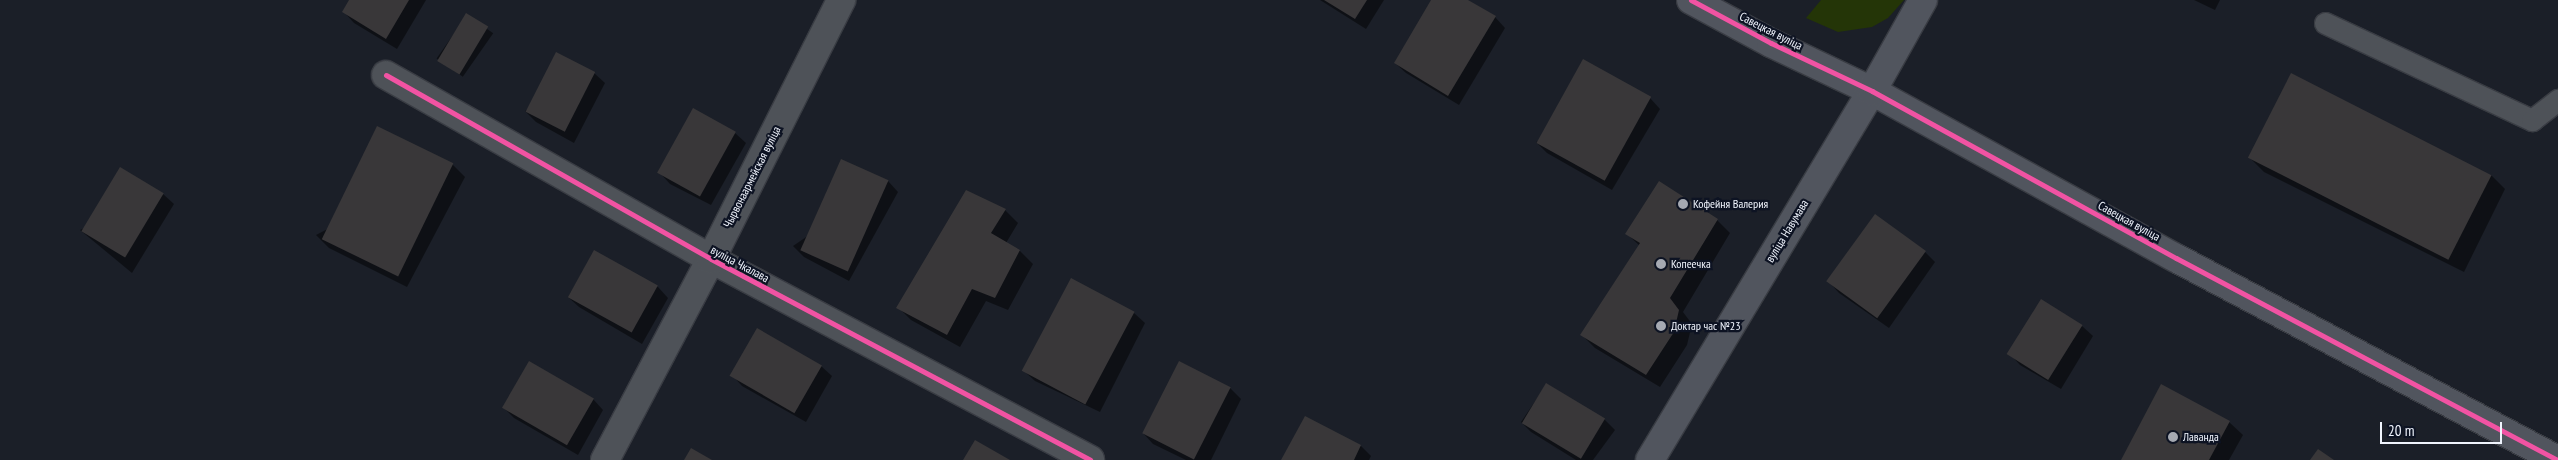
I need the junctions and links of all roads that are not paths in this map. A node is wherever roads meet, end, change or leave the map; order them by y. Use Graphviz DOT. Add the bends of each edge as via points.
graph roads {
  1 [pos="840,0"];
  2 [pos="1691,0"];
  3 [pos="1923,0"];
  4 [pos="2325,23"];
  5 [pos="386,75"];
  6 [pos="1872,90"];
  7 [pos="2558,100"];
  8 [pos="711,259"];
  9 [pos="1083,458"];
  10 [pos="605,460"];
  11 [pos="1650,460"];
  12 [pos="2558,460"];
  1 -- 8 [label="street, Чырвонаармейская вуліца"];
  2 -- 6 [label="street, Савецкая вуліца" via="1771,43"];
  3 -- 6 [label="street, вуліца Навумава"];
  4 -- 7 [label="lane" via="2532,120"];
  5 -- 8 [label="street, вуліца Чкалава"];
  6 -- 11 [label="street, вуліца Навумава"];
  6 -- 12 [label="street, Савецкая вуліца" via="2176,258"];
  8 -- 9 [label="street, вуліца Чкалава"];
  8 -- 10 [label="street, Чырвонаармейская вуліца"];
}
